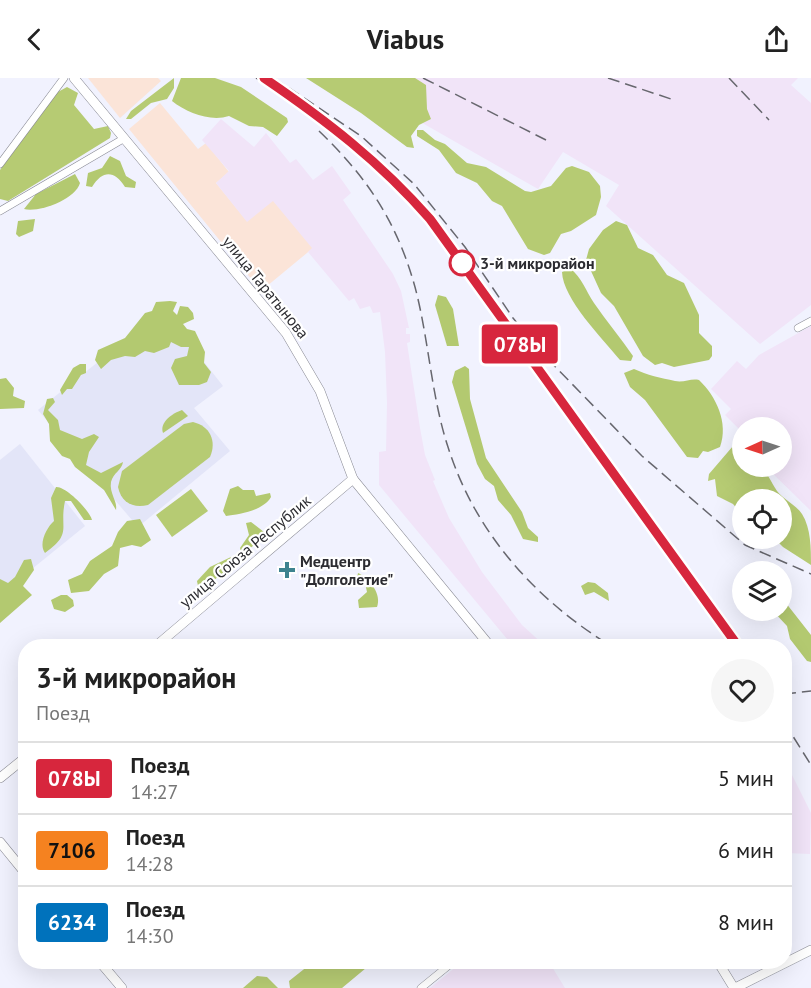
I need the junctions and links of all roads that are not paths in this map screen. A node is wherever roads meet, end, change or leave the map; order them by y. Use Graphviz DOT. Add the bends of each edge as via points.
graph roads {
  1 [pos="64,78"];
  2 [pos="74,78"];
  3 [pos="123,139"];
  4 [pos="0,164"];
  5 [pos="0,211"];
  6 [pos="811,321"];
  7 [pos="798,328"];
  8 [pos="353,479"];
  9 [pos="164,639"];
  10 [pos="484,639"];
  11 [pos="18,763"];
  12 [pos="0,778"];
  13 [pos="0,842"];
  14 [pos="18,864"];
  15 [pos="811,950"];
  16 [pos="792,959"];
  17 [pos="106,969"];
  18 [pos="444,969"];
  19 [pos="722,969"];
  20 [pos="772,969"];
  21 [pos="122,988"];
  22 [pos="421,988"];
  23 [pos="734,988"];
  1 -- 4 [label="street"];
  2 -- 3 [label="street, улица Таратынова"];
  3 -- 5 [label="street"];
  3 -- 8 [label="street, улица Таратынова" via="286,333 320,391"];
  6 -- 7 [label="street"];
  8 -- 9 [label="street, улица Союза Республик"];
  8 -- 10 [label="street, улица Таратынова"];
  11 -- 12 [label="street"];
  13 -- 14 [label="street"];
  15 -- 16 [label="street"];
  17 -- 21 [label="street"];
  18 -- 22 [label="street"];
  19 -- 23 [label="street"];
  20 -- 23 [label="street"];
}
